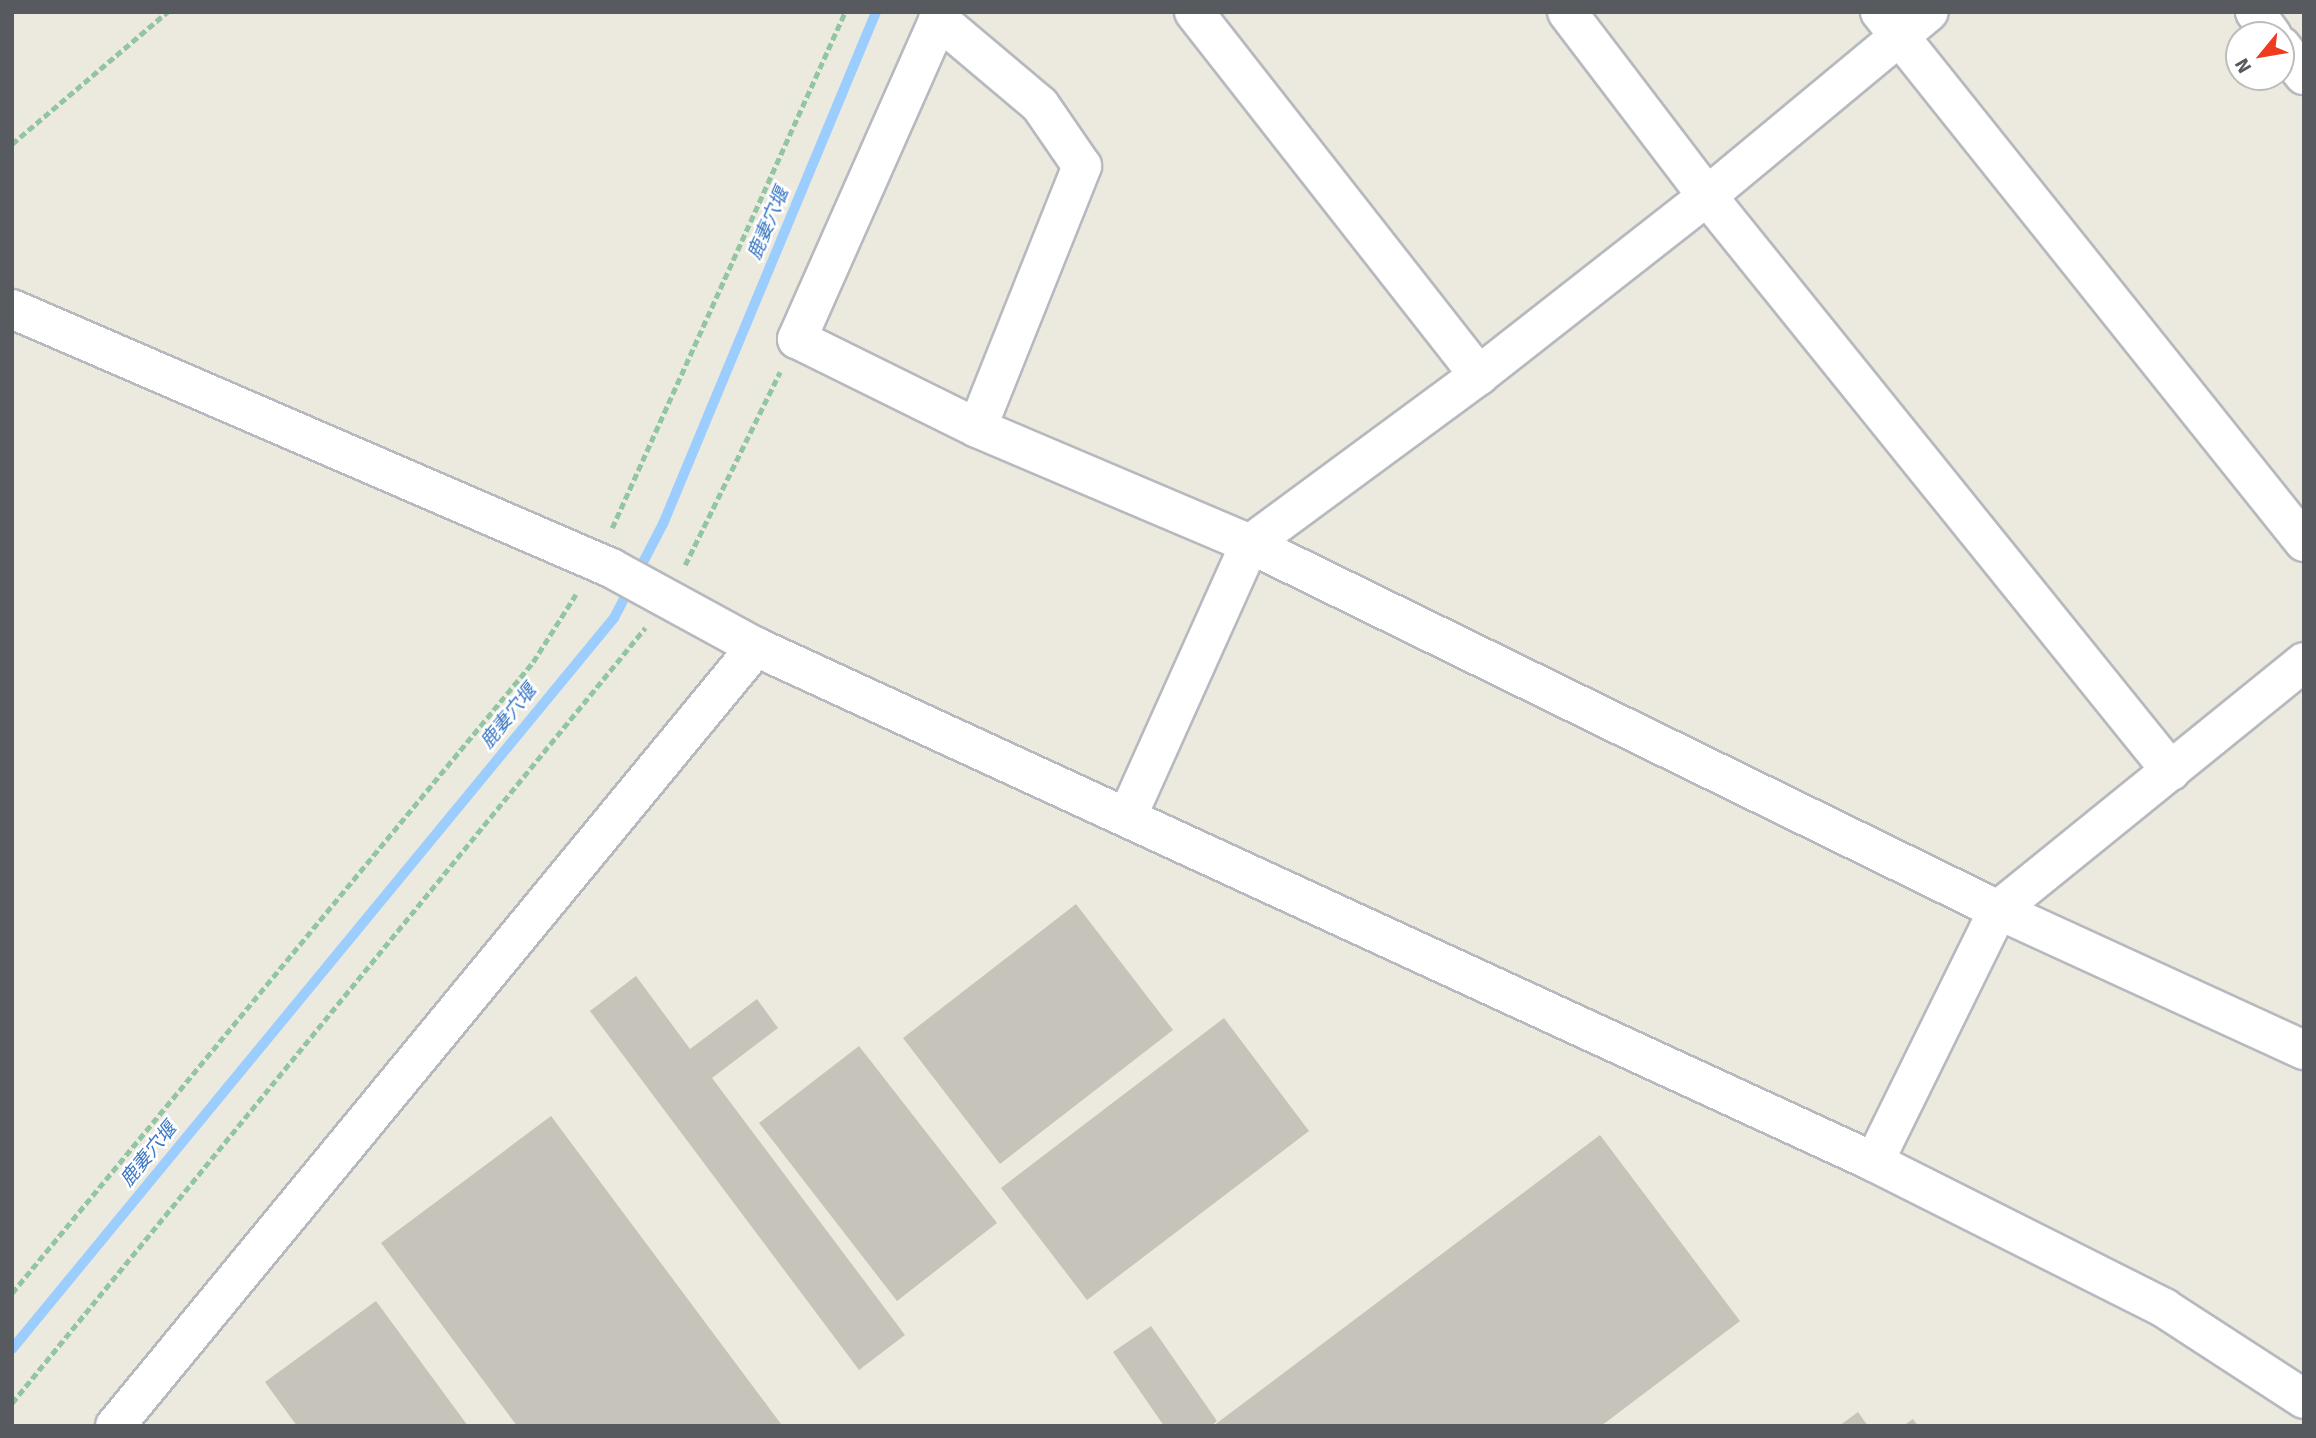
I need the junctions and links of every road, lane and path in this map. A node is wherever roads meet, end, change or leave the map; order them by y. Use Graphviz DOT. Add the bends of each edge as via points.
graph roads {
  1 [pos="167,12"];
  2 [pos="845,12"];
  3 [pos="1194,12"];
  4 [pos="1567,12"];
  5 [pos="1928,12"];
  6 [pos="940,16"];
  7 [pos="1889,24"];
  8 [pos="12,144"];
  9 [pos="1707,195"];
  10 [pos="12,309"];
  11 [pos="797,339"];
  12 [pos="1479,375"];
  13 [pos="977,428"];
  14 [pos="2304,542"];
  15 [pos="1250,544"];
  16 [pos="604,565"];
  17 [pos="659,595"];
  18 [pos="756,647"];
  19 [pos="2304,662"];
  20 [pos="2171,771"];
  21 [pos="1128,815"];
  22 [pos="1998,910"];
  23 [pos="2304,1050"];
  24 [pos="1874,1162"];
  25 [pos="12,1293"];
  26 [pos="2304,1399"];
  27 [pos="12,1403"];
  28 [pos="114,1426"];
  1 -- 8 [label="path"];
  2 -- 16 [label="path"];
  3 -- 12 [label="street"];
  4 -- 9 [label="street"];
  5 -- 7 [label="street"];
  6 -- 11 [label="street"];
  6 -- 13 [label="street" via="1040,105 1082,166"];
  7 -- 9 [label="street"];
  7 -- 14 [label="street"];
  9 -- 12 [label="street"];
  9 -- 20 [label="street"];
  10 -- 16 [label="street"];
  11 -- 13 [label="street"];
  11 -- 17 [label="path"];
  12 -- 15 [label="street"];
  13 -- 15 [label="street"];
  15 -- 21 [label="street"];
  15 -- 22 [label="street"];
  16 -- 17 [label="street"];
  16 -- 25 [label="path" via="533,662"];
  17 -- 18 [label="street"];
  17 -- 27 [label="path"];
  18 -- 21 [label="street"];
  18 -- 28 [label="street"];
  19 -- 20 [label="street"];
  20 -- 22 [label="street"];
  21 -- 24 [label="street"];
  22 -- 23 [label="street"];
  22 -- 24 [label="street"];
  24 -- 26 [label="street" via="2164,1308"];
}
